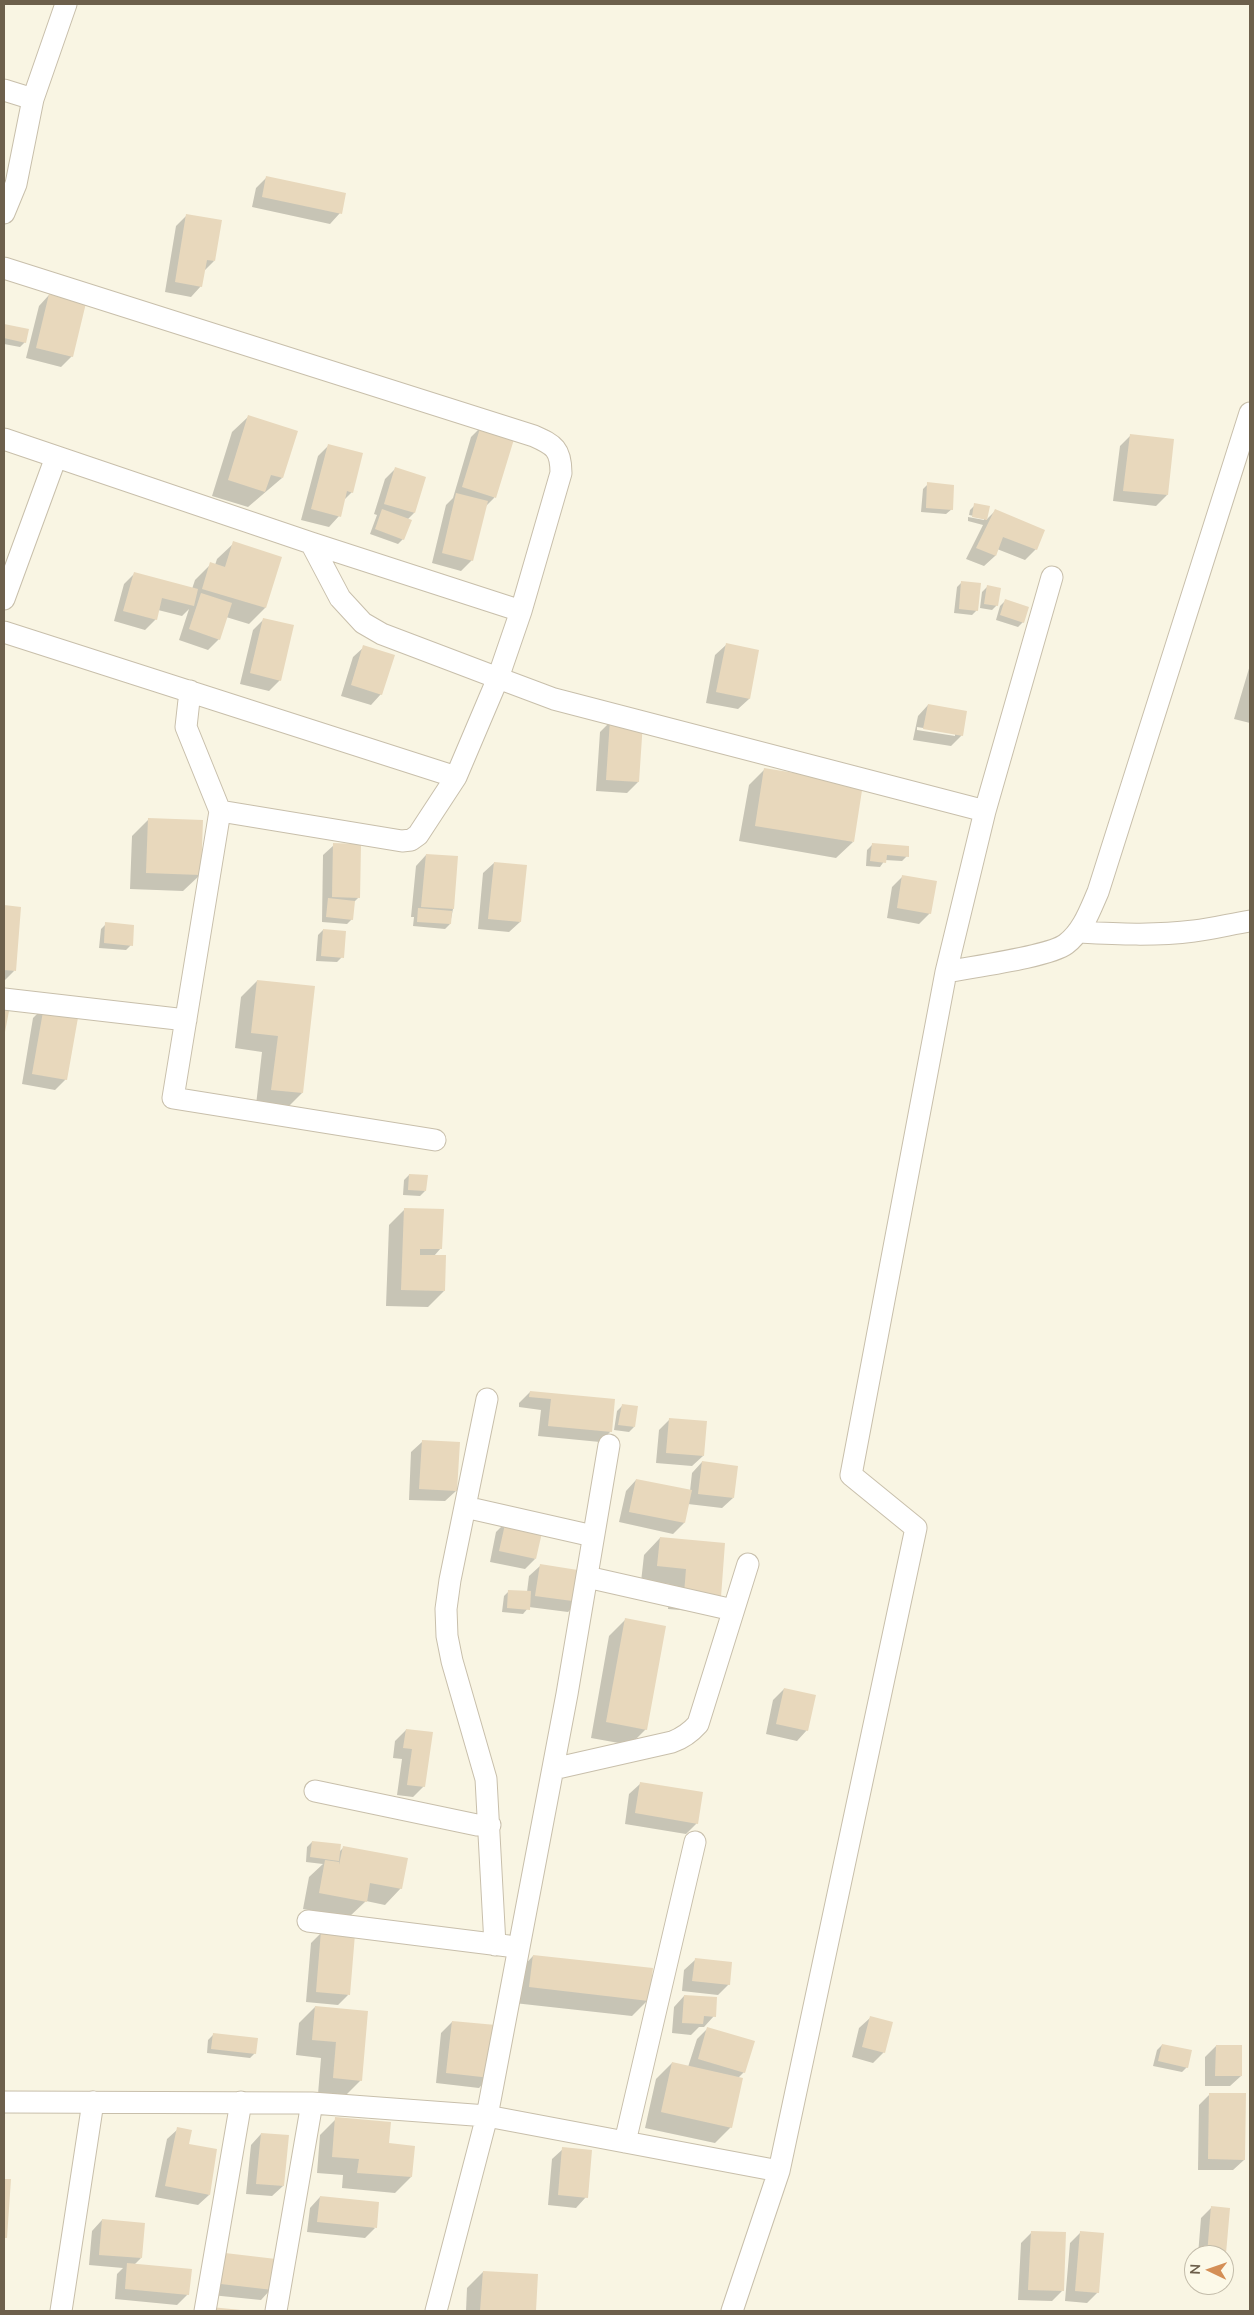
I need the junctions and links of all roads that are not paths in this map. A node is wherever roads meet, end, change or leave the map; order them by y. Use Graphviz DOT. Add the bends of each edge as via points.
graph roads {
  1 [pos="66,4"];
  2 [pos="4,90"];
  3 [pos="33,99"];
  4 [pos="4,214"];
  5 [pos="4,268"];
  6 [pos="1250,413"];
  7 [pos="4,439"];
  8 [pos="56,457"];
  9 [pos="311,543"];
  10 [pos="1052,577"];
  11 [pos="4,599"];
  12 [pos="521,611"];
  13 [pos="4,632"];
  14 [pos="498,678"];
  15 [pos="190,691"];
  16 [pos="456,777"];
  17 [pos="220,811"];
  18 [pos="985,811"];
  19 [pos="1250,921"];
  20 [pos="1079,932"];
  21 [pos="946,972"];
  22 [pos="4,1000"];
  23 [pos="186,1020"];
  24 [pos="435,1140"];
  25 [pos="487,1399"];
  26 [pos="609,1445"];
  27 [pos="465,1508"];
  28 [pos="594,1536"];
  29 [pos="748,1564"];
  30 [pos="587,1577"];
  31 [pos="733,1610"];
  32 [pos="553,1769"];
  33 [pos="316,1791"];
  34 [pos="490,1825"];
  35 [pos="695,1842"];
  36 [pos="308,1921"];
  37 [pos="496,1945"];
  38 [pos="519,1948"];
  39 [pos="4,2102"];
  40 [pos="93,2102"];
  41 [pos="241,2102"];
  42 [pos="312,2103"];
  43 [pos="486,2116"];
  44 [pos="625,2142"];
  45 [pos="779,2171"];
  46 [pos="61,2311"];
  47 [pos="205,2311"];
  48 [pos="276,2311"];
  49 [pos="436,2311"];
  50 [pos="732,2311"];
  1 -- 3 [label="street"];
  2 -- 3 [label="street"];
  3 -- 4 [label="street" via="16,184"];
  5 -- 12 [label="street" via="534,436 550,444 558,451 561,473"];
  6 -- 20 [label="street" via="1098,892"];
  7 -- 8 [label="street"];
  8 -- 9 [label="street"];
  8 -- 11 [label="street"];
  9 -- 12 [label="street"];
  9 -- 14 [label="street" via="340,598 363,623 382,634"];
  10 -- 18 [label="street"];
  12 -- 14 [label="street"];
  13 -- 15 [label="street"];
  14 -- 16 [label="street"];
  14 -- 18 [label="street" via="554,699"];
  15 -- 16 [label="street"];
  15 -- 17 [label="street" via="186,727"];
  16 -- 17 [label="street" via="418,836 411,840"];
  17 -- 23 [label="street"];
  18 -- 21 [label="street"];
  19 -- 20 [label="street" via="1194,931"];
  20 -- 21 [label="street" via="1065,945 1045,952"];
  21 -- 45 [label="street" via="851,1475 916,1528"];
  22 -- 23 [label="street"];
  23 -- 24 [label="street" via="173,1098"];
  25 -- 27 [label="street"];
  26 -- 28 [label="street"];
  27 -- 28 [label="street"];
  27 -- 34 [label="street" via="446,1608 447,1636 486,1779"];
  28 -- 30 [label="street"];
  29 -- 31 [label="street"];
  30 -- 31 [label="street"];
  30 -- 32 [label="street"];
  31 -- 32 [label="street" via="698,1724 692,1731 672,1742"];
  32 -- 38 [label="street"];
  33 -- 34 [label="street"];
  34 -- 37 [label="street"];
  35 -- 44 [label="street"];
  36 -- 37 [label="street"];
  37 -- 38 [label="street"];
  38 -- 43 [label="street"];
  39 -- 40 [label="street"];
  40 -- 41 [label="street"];
  40 -- 46 [label="street"];
  41 -- 42 [label="street"];
  41 -- 47 [label="street"];
  42 -- 43 [label="street"];
  42 -- 48 [label="street"];
  43 -- 44 [label="street"];
  43 -- 49 [label="street"];
  44 -- 45 [label="street"];
  45 -- 50 [label="street"];
}
